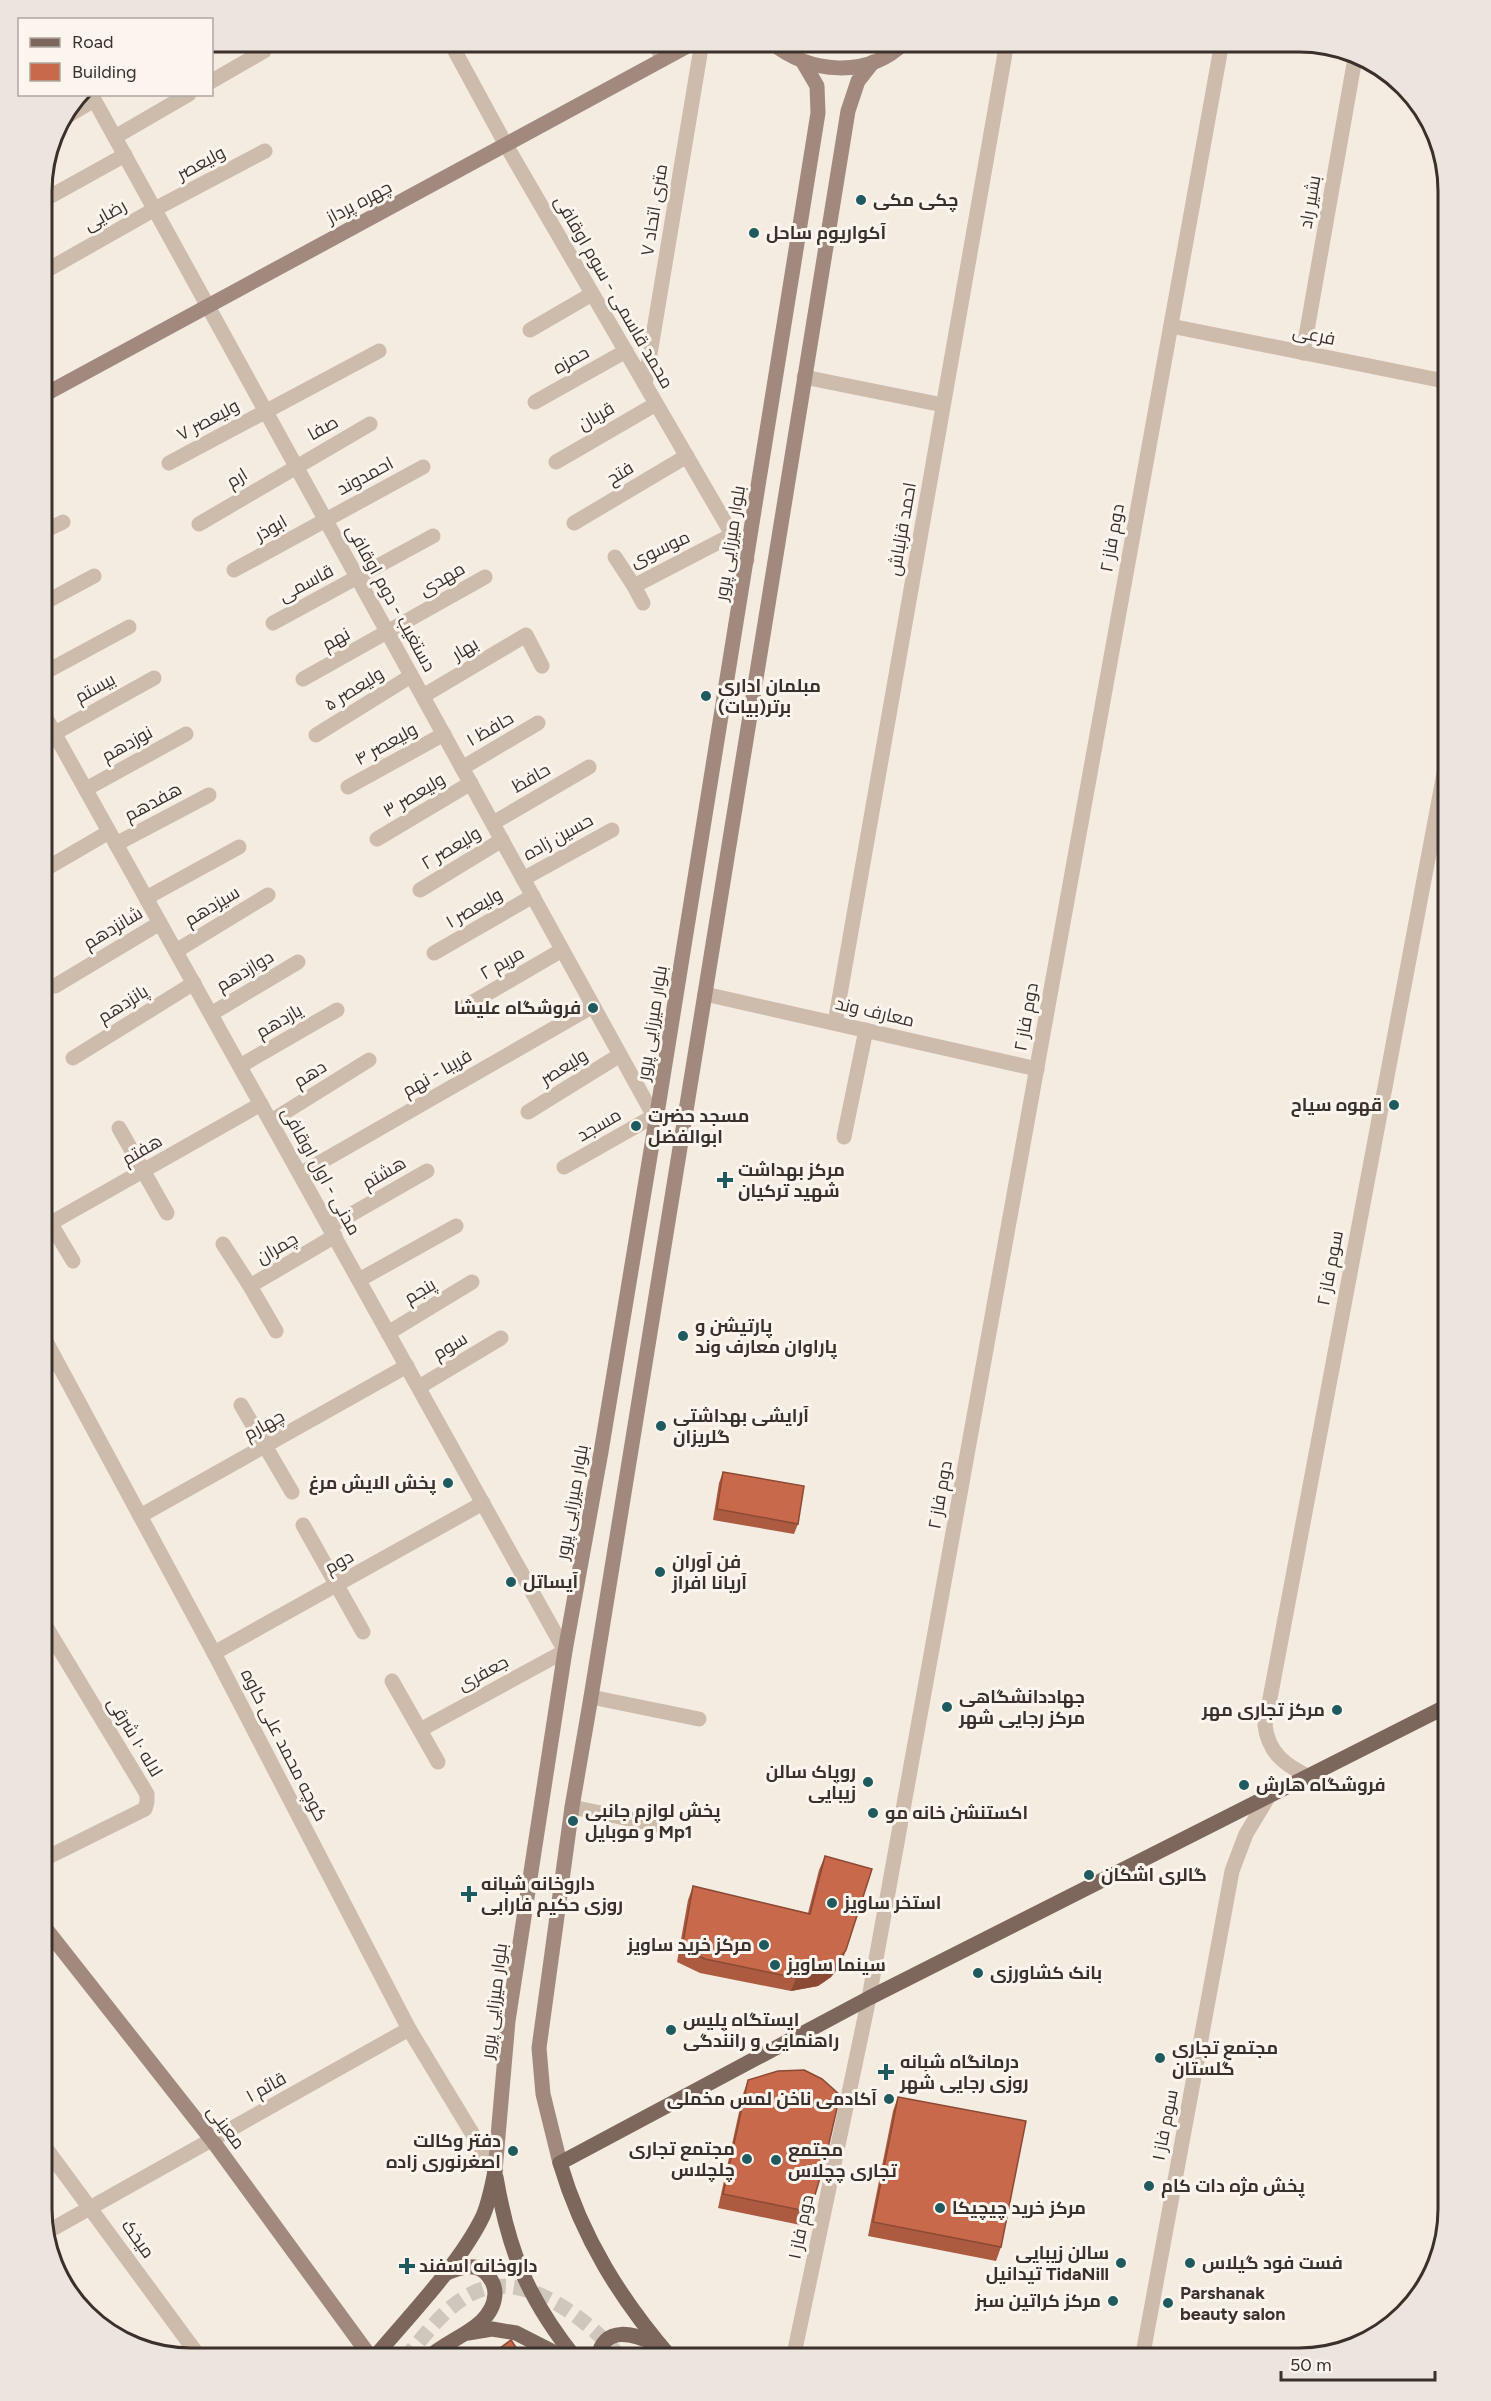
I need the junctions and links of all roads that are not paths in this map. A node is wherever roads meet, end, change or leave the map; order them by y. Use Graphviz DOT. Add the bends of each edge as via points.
graph roads {
  1 [pos="261,53"];
  2 [pos="456,53"];
  3 [pos="660,53"];
  4 [pos="674,53"];
  5 [pos="700,53"];
  6 [pos="784,53"];
  7 [pos="887,53"];
  8 [pos="1005,53"];
  9 [pos="1220,53"];
  10 [pos="663,59"];
  11 [pos="803,62"];
  12 [pos="873,62"];
  13 [pos="1354,64"];
  14 [pos="213,80"];
  15 [pos="186,96"];
  16 [pos="93,97"];
  17 [pos="115,137"];
  18 [pos="506,144"];
  19 [pos="265,151"];
  20 [pos="125,155"];
  21 [pos="53,195"];
  22 [pos="155,209"];
  23 [pos="53,267"];
  24 [pos="592,294"];
  25 [pos="208,306"];
  26 [pos="1171,326"];
  27 [pos="530,330"];
  28 [pos="379,351"];
  29 [pos="626,351"];
  30 [pos="1303,352"];
  31 [pos="804,377"];
  32 [pos="1438,380"];
  33 [pos="645,384"];
  34 [pos="53,390"];
  35 [pos="535,402"];
  36 [pos="656,404"];
  37 [pos="943,405"];
  38 [pos="266,411"];
  39 [pos="370,424"];
  40 [pos="687,456"];
  41 [pos="556,462"];
  42 [pos="169,463"];
  43 [pos="296,466"];
  44 [pos="423,467"];
  45 [pos="326,520"];
  46 [pos="63,522"];
  47 [pos="574,523"];
  48 [pos="199,524"];
  49 [pos="53,527"];
  50 [pos="732,535"];
  51 [pos="432,536"];
  52 [pos="615,556"];
  53 [pos="747,560"];
  54 [pos="234,570"];
  55 [pos="94,576"];
  56 [pos="485,577"];
  57 [pos="358,578"];
  58 [pos="634,586"];
  59 [pos="53,598"];
  60 [pos="643,603"];
  61 [pos="273,623"];
  62 [pos="129,627"];
  63 [pos="388,632"];
  64 [pos="542,666"];
  65 [pos="53,668"];
  66 [pos="411,676"];
  67 [pos="154,678"];
  68 [pos="303,679"];
  69 [pos="423,696"];
  70 [pos="538,723"];
  71 [pos="53,729"];
  72 [pos="55,733"];
  73 [pos="186,734"];
  74 [pos="444,734"];
  75 [pos="316,735"];
  76 [pos="462,768"];
  77 [pos="589,768"];
  78 [pos="471,783"];
  79 [pos="348,787"];
  80 [pos="86,789"];
  81 [pos="209,795"];
  82 [pos="1438,805"];
  83 [pos="493,823"];
  84 [pos="612,830"];
  85 [pos="113,838"];
  86 [pos="377,839"];
  87 [pos="502,840"];
  88 [pos="239,847"];
  89 [pos="53,866"];
  90 [pos="523,879"];
  91 [pos="420,890"];
  92 [pos="268,895"];
  93 [pos="533,896"];
  94 [pos="146,898"];
  95 [pos="160,923"];
  96 [pos="562,950"];
  97 [pos="176,951"];
  98 [pos="434,953"];
  99 [pos="298,962"];
  100 [pos="194,983"];
  101 [pos="55,986"];
  102 [pos="705,994"];
  103 [pos="593,1006"];
  104 [pos="461,1009"];
  105 [pos="337,1010"];
  106 [pos="211,1014"];
  107 [pos="835,1023"];
  108 [pos="866,1030"];
  109 [pos="620,1055"];
  110 [pos="73,1058"];
  111 [pos="369,1060"];
  112 [pos="240,1066"];
  113 [pos="1037,1069"];
  114 [pos="261,1104"];
  115 [pos="528,1112"];
  116 [pos="655,1118"];
  117 [pos="271,1121"];
  118 [pos="119,1128"];
  119 [pos="844,1137"];
  120 [pos="564,1167"];
  121 [pos="427,1171"];
  122 [pos="144,1172"];
  123 [pos="300,1174"];
  124 [pos="167,1213"];
  125 [pos="52,1221"];
  126 [pos="456,1226"];
  127 [pos="332,1232"];
  128 [pos="52,1233"];
  129 [pos="223,1244"];
  130 [pos="74,1261"];
  131 [pos="359,1280"];
  132 [pos="472,1282"];
  133 [pos="250,1286"];
  134 [pos="276,1331"];
  135 [pos="388,1333"];
  136 [pos="501,1338"];
  137 [pos="52,1353"];
  138 [pos="407,1366"];
  139 [pos="419,1388"];
  140 [pos="241,1405"];
  141 [pos="265,1447"];
  142 [pos="292,1492"];
  143 [pos="483,1503"];
  144 [pos="140,1516"];
  145 [pos="303,1525"];
  146 [pos="337,1586"];
  147 [pos="363,1632"];
  148 [pos="52,1637"];
  149 [pos="565,1650"];
  150 [pos="214,1653"];
  151 [pos="392,1681"];
  152 [pos="591,1697"];
  153 [pos="1438,1711"];
  154 [pos="699,1719"];
  155 [pos="420,1730"];
  156 [pos="438,1762"];
  157 [pos="1310,1776"];
  158 [pos="1267,1799"];
  159 [pos="572,1807"];
  160 [pos="658,1825"];
  161 [pos="52,1855"];
  162 [pos="52,1937"];
  163 [pos="869,1998"];
  164 [pos="409,2029"];
  165 [pos="212,2140"];
  166 [pos="52,2156"];
  167 [pos="560,2163"];
  168 [pos="495,2171"];
  169 [pos="91,2208"];
  170 [pos="54,2228"];
  171 [pos="444,2274"];
  172 [pos="468,2333"];
  173 [pos="660,2345"];
  174 [pos="193,2348"];
  175 [pos="365,2348"];
  176 [pos="382,2348"];
  177 [pos="440,2348"];
  178 [pos="545,2348"];
  179 [pos="567,2348"];
  180 [pos="600,2348"];
  181 [pos="663,2348"];
  182 [pos="795,2348"];
  183 [pos="1144,2348"];
  1 -- 14 [label="street"];
  2 -- 18 [label="street, محمد قاسمی - سوم اوقافی"];
  3 -- 10 [label="street"];
  4 -- 10 [label="main road, چهره پرداز"];
  5 -- 33 [label="street, ۷ متری اتحاد"];
  6 -- 11 [label="main road"];
  7 -- 12 [label="main road"];
  8 -- 37 [label="street, احمد قزلباش"];
  9 -- 26 [label="street, دوم فاز ۲"];
  10 -- 18 [label="main road, چهره پرداز"];
  11 -- 12 [label="main road" via="827,68"];
  11 -- 53 [label="main road, بلوار میرزایی پرور" via="817,86 818,113"];
  12 -- 31 [label="main road" via="858,81 848,111"];
  13 -- 30 [label="street, بشیر راد"];
  15 -- 17 [label="street"];
  16 -- 17 [label="street, دستغیب - دوم اوقافی"];
  17 -- 20 [label="street, دستغیب - دوم اوقافی"];
  18 -- 24 [label="street, محمد قاسمی - سوم اوقافی"];
  18 -- 25 [label="main road, چهره پرداز"];
  19 -- 22 [label="street, ولیعصر"];
  20 -- 21 [label="street"];
  20 -- 22 [label="street, دستغیب - دوم اوقافی"];
  22 -- 23 [label="street, رضایی"];
  22 -- 25 [label="street, دستغیب - دوم اوقافی"];
  24 -- 27 [label="street"];
  24 -- 29 [label="street, محمد قاسمی - سوم اوقافی"];
  25 -- 34 [label="main road, چهره پرداز"];
  25 -- 38 [label="street, دستغیب - دوم اوقافی"];
  26 -- 30 [label="street, فرعی"];
  26 -- 113 [label="street, دوم فاز ۲"];
  28 -- 38 [label="street"];
  29 -- 33 [label="street, محمد قاسمی - سوم اوقافی"];
  29 -- 35 [label="street, حمزه"];
  30 -- 32 [label="street, فرعی"];
  31 -- 37 [label="street"];
  31 -- 102 [label="main road"];
  33 -- 36 [label="street, محمد قاسمی - سوم اوقافی"];
  36 -- 40 [label="street, محمد قاسمی - سوم اوقافی"];
  36 -- 41 [label="street, قربان"];
  37 -- 107 [label="street, احمد قزلباش"];
  38 -- 42 [label="street, ولیعصر ۷"];
  38 -- 43 [label="street, دستغیب - دوم اوقافی"];
  39 -- 43 [label="street, صفا"];
  40 -- 47 [label="street, فتح"];
  40 -- 50 [label="street, محمد قاسمی - سوم اوقافی"];
  43 -- 45 [label="street, دستغیب - دوم اوقافی"];
  43 -- 48 [label="street, ارم"];
  44 -- 45 [label="street, احمدوند"];
  45 -- 54 [label="street, ابوذر"];
  45 -- 57 [label="street, دستغیب - دوم اوقافی"];
  46 -- 49 [label="street"];
  50 -- 53 [label="street, محمد قاسمی - سوم اوقافی"];
  50 -- 58 [label="street, موسوی"];
  51 -- 57 [label="street, قاسمی"];
  52 -- 58 [label="street, موسوی"];
  53 -- 116 [label="main road, بلوار میرزایی پرور"];
  55 -- 59 [label="street"];
  56 -- 63 [label="street, مهدی"];
  57 -- 61 [label="street, قاسمی"];
  57 -- 63 [label="street, دستغیب - دوم اوقافی"];
  58 -- 60 [label="street"];
  62 -- 65 [label="street"];
  63 -- 66 [label="street, دستغیب - دوم اوقافی"];
  63 -- 68 [label="street, نهم"];
  64 -- 69 [label="street, بهار" via="526,635"];
  66 -- 69 [label="street, دستغیب - دوم اوقافی"];
  66 -- 75 [label="street, ولیعصر ۵"];
  67 -- 72 [label="street, بیستم"];
  69 -- 74 [label="street, دستغیب - دوم اوقافی"];
  70 -- 76 [label="street, حافظ ۱"];
  71 -- 72 [label="street, مدنی - اول اوقافی"];
  72 -- 80 [label="street, مدنی - اول اوقافی"];
  73 -- 80 [label="street, نوزدهم"];
  74 -- 76 [label="street, دستغیب - دوم اوقافی"];
  74 -- 79 [label="street, ولیعصر ۴"];
  76 -- 78 [label="street, دستغیب - دوم اوقافی"];
  77 -- 83 [label="street, حافظ"];
  78 -- 83 [label="street, دستغیب - دوم اوقافی"];
  78 -- 86 [label="street, ولیعصر ۳"];
  80 -- 85 [label="street, مدنی - اول اوقافی"];
  81 -- 85 [label="street, هفدهم"];
  82 -- 157 [label="street, سوم فاز ۲" via="1265,1725 1266,1736 1281,1761"];
  83 -- 87 [label="street, دستغیب - دوم اوقافی"];
  84 -- 90 [label="street, حسین زاده"];
  85 -- 89 [label="street, هفدهم"];
  85 -- 94 [label="street, مدنی - اول اوقافی"];
  87 -- 90 [label="street, دستغیب - دوم اوقافی"];
  87 -- 91 [label="street, ولیعصر ۲"];
  88 -- 94 [label="street"];
  90 -- 93 [label="street, دستغیب - دوم اوقافی"];
  92 -- 97 [label="street, سیزدهم"];
  93 -- 96 [label="street, دستغیب - دوم اوقافی"];
  93 -- 98 [label="street, ولیعصر ۱"];
  94 -- 95 [label="street, مدنی - اول اوقافی"];
  95 -- 97 [label="street, مدنی - اول اوقافی"];
  95 -- 101 [label="street, شانزدهم"];
  96 -- 103 [label="street, دستغیب - دوم اوقافی"];
  96 -- 104 [label="street, مریم ۲"];
  97 -- 100 [label="street, مدنی - اول اوقافی"];
  99 -- 106 [label="street, دوازدهم"];
  100 -- 106 [label="street, مدنی - اول اوقافی"];
  100 -- 110 [label="street, پانزدهم"];
  102 -- 107 [label="street, معارف وند"];
  102 -- 152 [label="main road"];
  103 -- 109 [label="street, دستغیب - دوم اوقافی"];
  103 -- 123 [label="street, فریبا - نهم"];
  105 -- 112 [label="street, یازدهم"];
  106 -- 112 [label="street, مدنی - اول اوقافی"];
  107 -- 108 [label="street, معارف وند"];
  108 -- 113 [label="street, معارف وند"];
  108 -- 119 [label="street"];
  109 -- 115 [label="street, ولیعصر"];
  109 -- 116 [label="street, دستغیب - دوم اوقافی"];
  111 -- 117 [label="street, دهم"];
  112 -- 114 [label="street, مدنی - اول اوقافی"];
  113 -- 163 [label="street, دوم فاز ۲"];
  114 -- 117 [label="street, مدنی - اول اوقافی"];
  114 -- 122 [label="street, هفتم"];
  116 -- 120 [label="street, مسجد"];
  116 -- 149 [label="main road, بلوار میرزایی پرور" via="602,1452"];
  117 -- 123 [label="street, مدنی - اول اوقافی"];
  118 -- 122 [label="street"];
  121 -- 127 [label="street, هشتم"];
  122 -- 124 [label="street"];
  122 -- 125 [label="street, هفتم"];
  123 -- 127 [label="street, مدنی - اول اوقافی"];
  126 -- 131 [label="street"];
  127 -- 131 [label="street, مدنی - اول اوقافی"];
  127 -- 133 [label="street, چمران"];
  128 -- 130 [label="street"];
  129 -- 133 [label="street, چمران"];
  131 -- 135 [label="street, مدنی - اول اوقافی"];
  132 -- 135 [label="street, پنجم"];
  133 -- 134 [label="street"];
  135 -- 138 [label="street, مدنی - اول اوقافی"];
  136 -- 139 [label="street, سوم"];
  137 -- 144 [label="street, کوچه محمد علی کاوه"];
  138 -- 139 [label="street, مدنی - اول اوقافی"];
  138 -- 141 [label="street, چهارم"];
  139 -- 143 [label="street, مدنی - اول اوقافی"];
  140 -- 141 [label="street"];
  141 -- 142 [label="street"];
  141 -- 144 [label="street, چهارم"];
  143 -- 146 [label="street, دوم"];
  143 -- 149 [label="street, مدنی - اول اوقافی"];
  144 -- 150 [label="street, کوچه محمد علی کاوه"];
  145 -- 146 [label="street"];
  146 -- 147 [label="street"];
  146 -- 150 [label="street, دوم"];
  148 -- 161 [label="street, لاله ۱۰ شرقی" via="147,1794 147,1802 145,1809"];
  149 -- 155 [label="street, جعفری"];
  149 -- 168 [label="main road, بلوار میرزایی پرور" via="508,2021"];
  150 -- 164 [label="street, کوچه محمد علی کاوه"];
  151 -- 155 [label="street"];
  152 -- 154 [label="street"];
  152 -- 159 [label="main road"];
  153 -- 157 [label="main road"];
  155 -- 156 [label="street"];
  157 -- 158 [label="main road"];
  158 -- 163 [label="main road"];
  158 -- 183 [label="street, سوم فاز ۱" via="1246,1834 1232,1871"];
  159 -- 160 [label="street"];
  159 -- 167 [label="main road" via="539,2048 543,2094"];
  162 -- 165 [label="main road, معینی"];
  163 -- 167 [label="main road"];
  163 -- 182 [label="street, دوم فاز ۱"];
  164 -- 165 [label="street, قائم ۱"];
  164 -- 168 [label="street, کوچه محمد علی کاوه"];
  165 -- 169 [label="street, قائم ۱"];
  165 -- 175 [label="main road, معینی"];
  166 -- 169 [label="street, میخک"];
  167 -- 173 [label="main road" via="576,2214 607,2272"];
  168 -- 171 [label="main road" via="482,2217"];
  168 -- 179 [label="main road" via="508,2232 524,2279 551,2328"];
  169 -- 170 [label="street, قائم ۱"];
  169 -- 174 [label="street, میخک"];
  171 -- 172 [label="main road" via="476,2266 494,2284 491,2307"];
  171 -- 176 [label="main road"];
  172 -- 177 [label="main road"];
  172 -- 178 [label="main road" via="492,2329 516,2333"];
  173 -- 180 [label="main road" via="624,2334 614,2335"];
  173 -- 181 [label="main road"];
}
